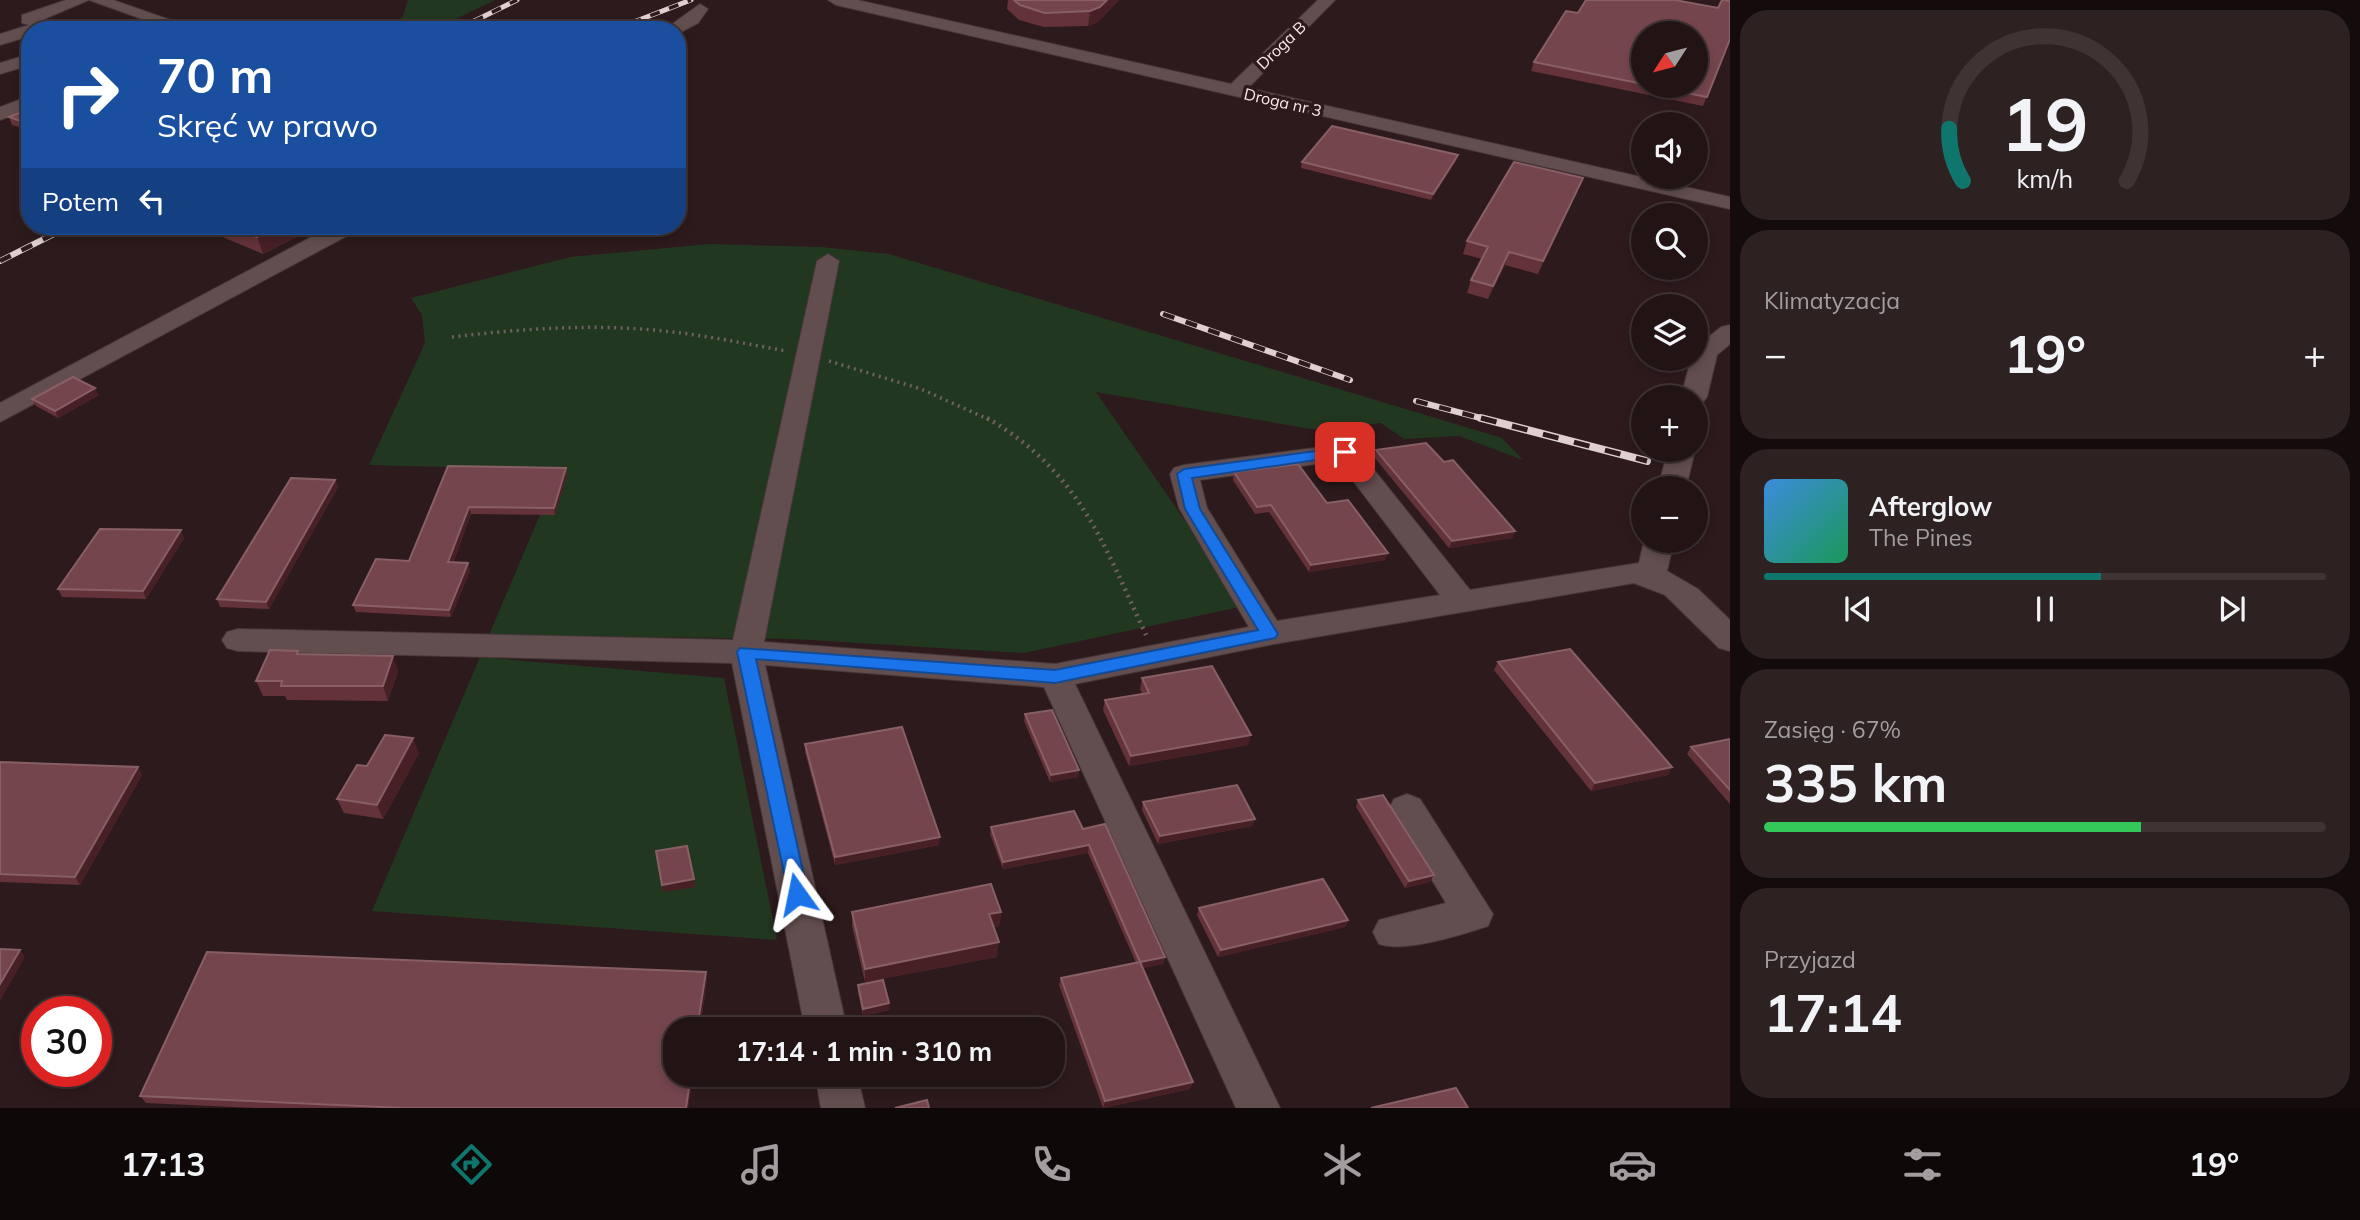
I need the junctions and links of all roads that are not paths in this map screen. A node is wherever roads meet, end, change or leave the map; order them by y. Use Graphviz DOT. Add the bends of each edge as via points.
graph roads {
  1 [pos="81,0"];
  2 [pos="97,0"];
  3 [pos="836,0"];
  4 [pos="1327,0"];
  5 [pos="704,5"];
  6 [pos="721,15"];
  7 [pos="31,21"];
  8 [pos="163,21"];
  9 [pos="686,22"];
  10 [pos="21,34"];
  11 [pos="0,40"];
  12 [pos="21,62"];
  13 [pos="0,69"];
  14 [pos="1235,91"];
  15 [pos="21,106"];
  16 [pos="0,114"];
  17 [pos="1730,203"];
  18 [pos="331,235"];
  19 [pos="828,261"];
  20 [pos="1730,332"];
  21 [pos="1697,385"];
  22 [pos="0,414"];
  23 [pos="1656,553"];
  24 [pos="1651,574"];
  25 [pos="1462,601"];
  26 [pos="1269,634"];
  27 [pos="238,639"];
  28 [pos="1730,640"];
  29 [pos="746,652"];
  30 [pos="1055,676"];
  31 [pos="1407,809"];
  32 [pos="1392,932"];
  33 [pos="823,1017"];
  34 [pos="839,1087"];
  35 [pos="843,1108"];
  36 [pos="1258,1108"];
  1 -- 7 [label="street"];
  2 -- 8 [label="street"];
  3 -- 14 [label="street, Droga nr 3"];
  4 -- 14 [label="street, Droga B"];
  5 -- 6 [label="street"];
  5 -- 9 [label="street"];
  10 -- 11 [label="street"];
  12 -- 13 [label="street"];
  14 -- 17 [label="street, Droga nr 3"];
  15 -- 16 [label="street"];
  18 -- 22 [label="street"];
  19 -- 29 [label="street"];
  20 -- 21 [label="street" via="1705,352"];
  23 -- 24 [label="street"];
  24 -- 25 [label="street"];
  24 -- 28 [label="street" via="1678,587"];
  25 -- 26 [label="street"];
  25 -- 26 [label="lane" via="1345,452 1184,474 1193,509"];
  26 -- 30 [label="street"];
  27 -- 29 [label="street"];
  29 -- 30 [label="street"];
  29 -- 33 [label="street"];
  30 -- 36 [label="street"];
  31 -- 32 [label="street" via="1474,914"];
  34 -- 35 [label="street"];
}
